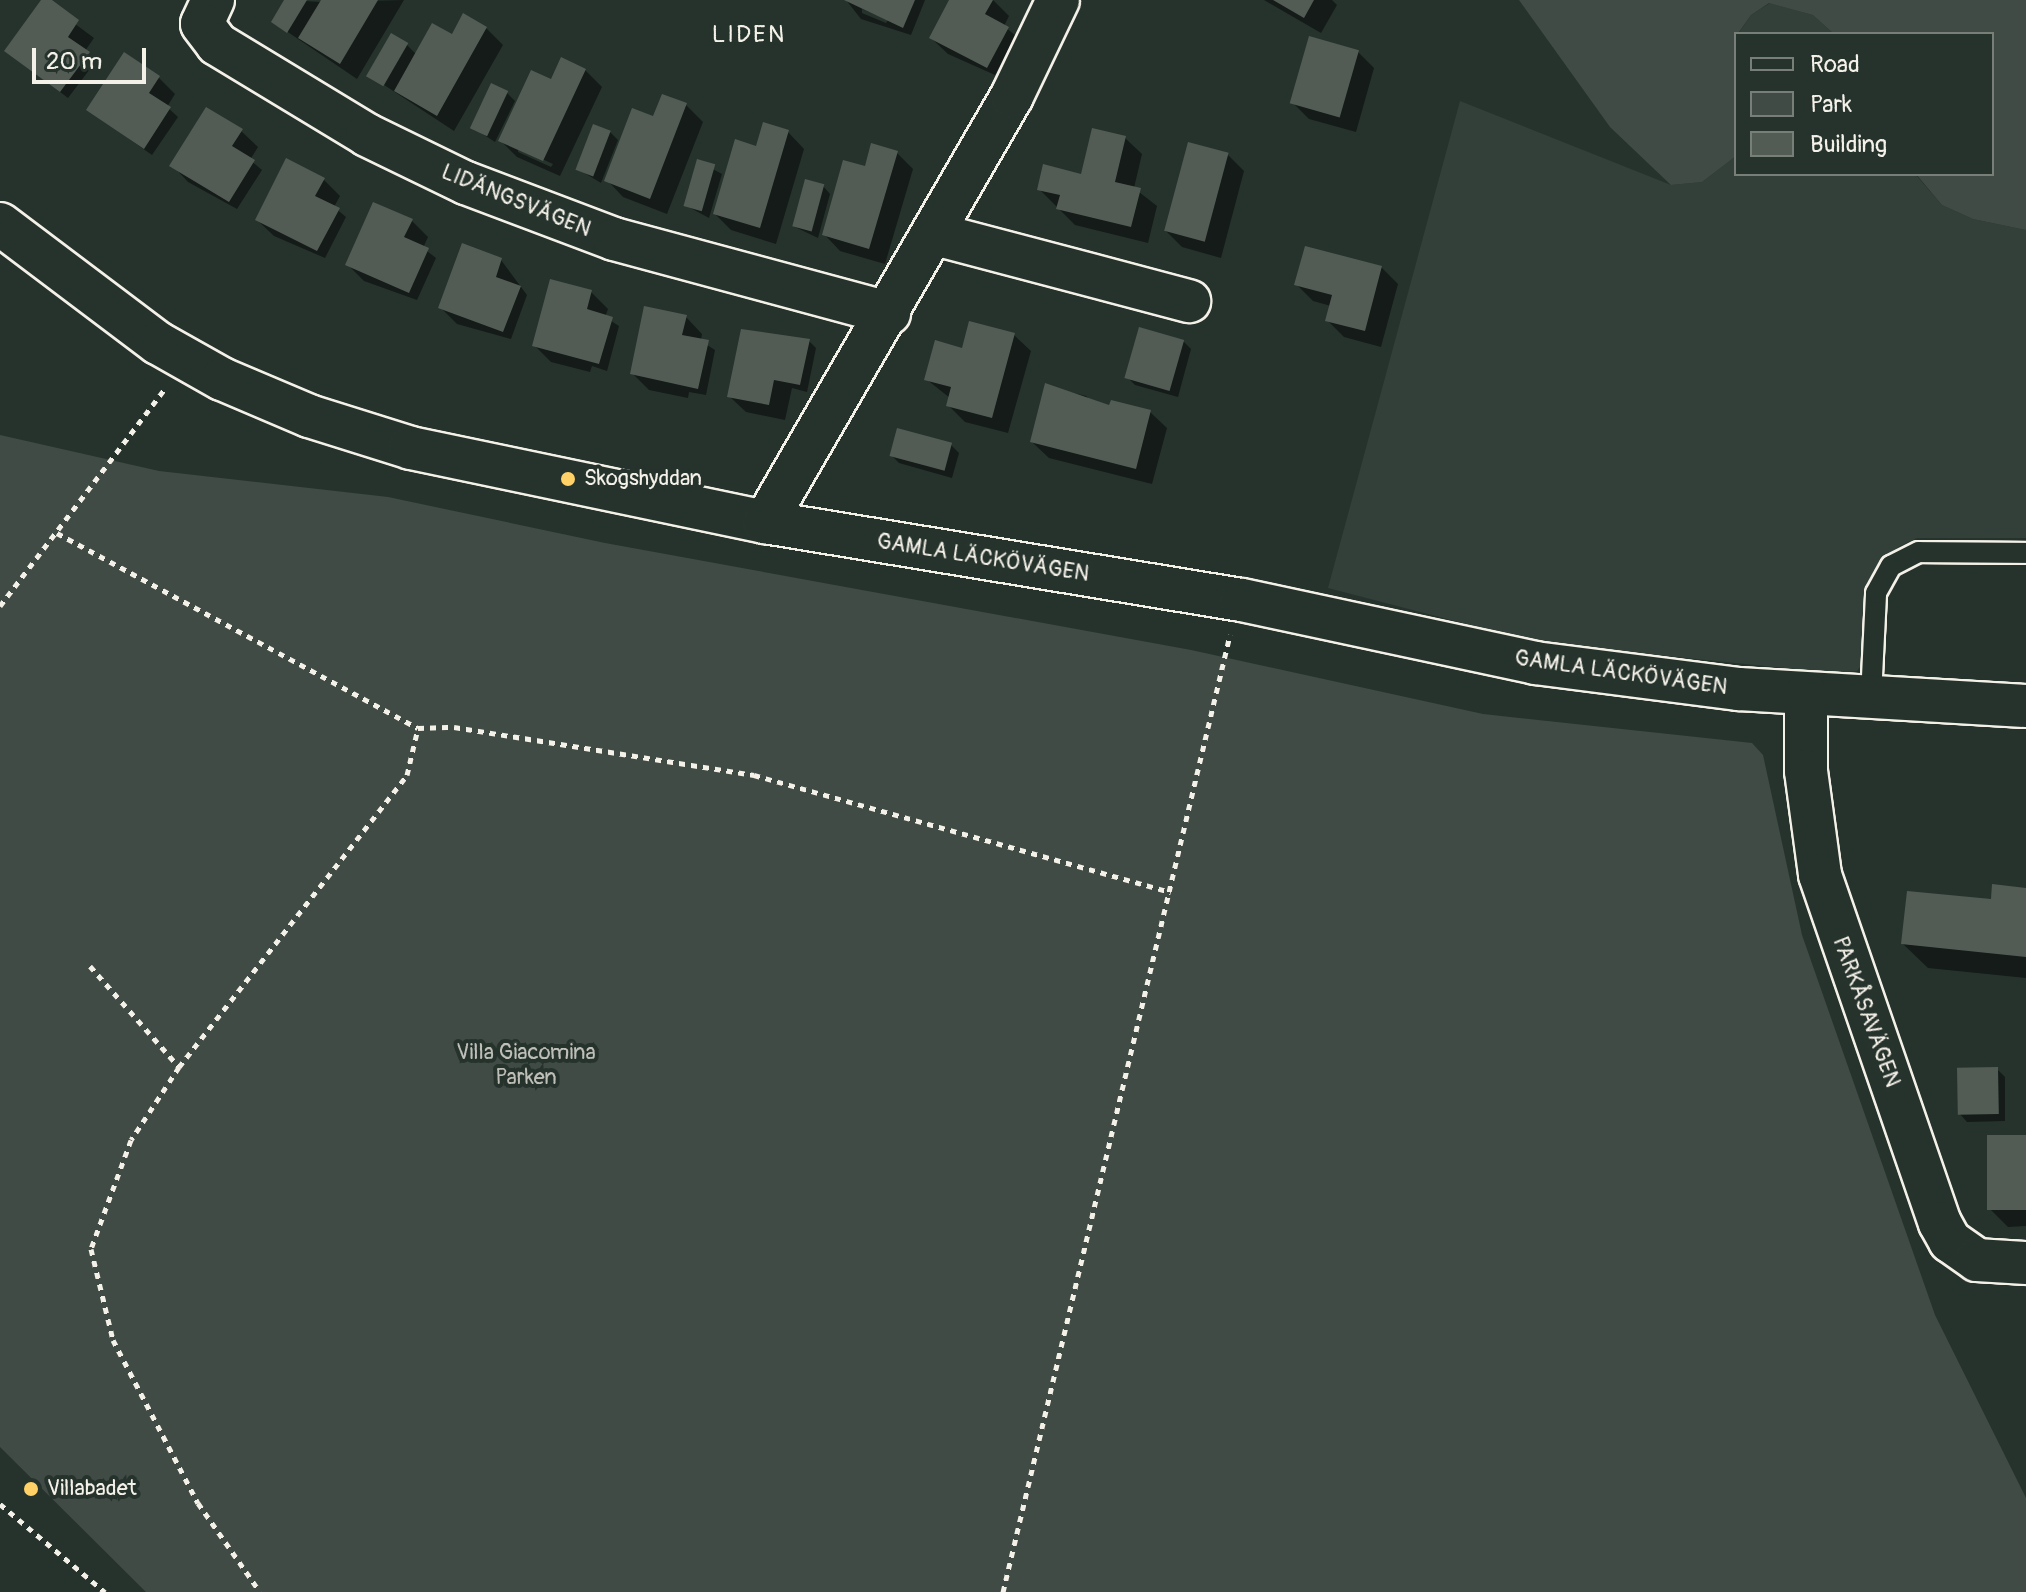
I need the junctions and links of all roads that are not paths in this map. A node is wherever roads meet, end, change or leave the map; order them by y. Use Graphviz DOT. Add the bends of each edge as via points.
graph roads {
  1 [pos="213,0"];
  2 [pos="1058,0"];
  3 [pos="0,224"];
  4 [pos="935,234"];
  5 [pos="1189,301"];
  6 [pos="889,313"];
  7 [pos="765,522"];
  8 [pos="2026,553"];
  9 [pos="1806,694"];
  10 [pos="1871,697"];
  11 [pos="2026,706"];
  12 [pos="2026,1263"];
  1 -- 6 [label="street, LIDÄNGSVÄGEN" via="202,24 217,44 367,135 466,183 614,239"];
  2 -- 4 [label="street"];
  3 -- 7 [label="street, GAMLA LÄCKÖVÄGEN" via="158,343 222,379 309,416 411,448"];
  4 -- 5 [label="street"];
  4 -- 6 [label="street"];
  6 -- 7 [label="street"];
  7 -- 9 [label="street, GAMLA LÄCKÖVÄGEN" via="1242,600 1535,663"];
  8 -- 10 [label="lane" via="1919,552 1891,566 1876,593"];
  9 -- 10 [label="street, GAMLA LÄCKÖVÄGEN"];
  9 -- 12 [label="street, PARKÅSAVÄGEN" via="1806,771 1820,875 1940,1223 1950,1241 1977,1260"];
  10 -- 11 [label="street, GAMLA LÄCKÖVÄGEN"];
}
